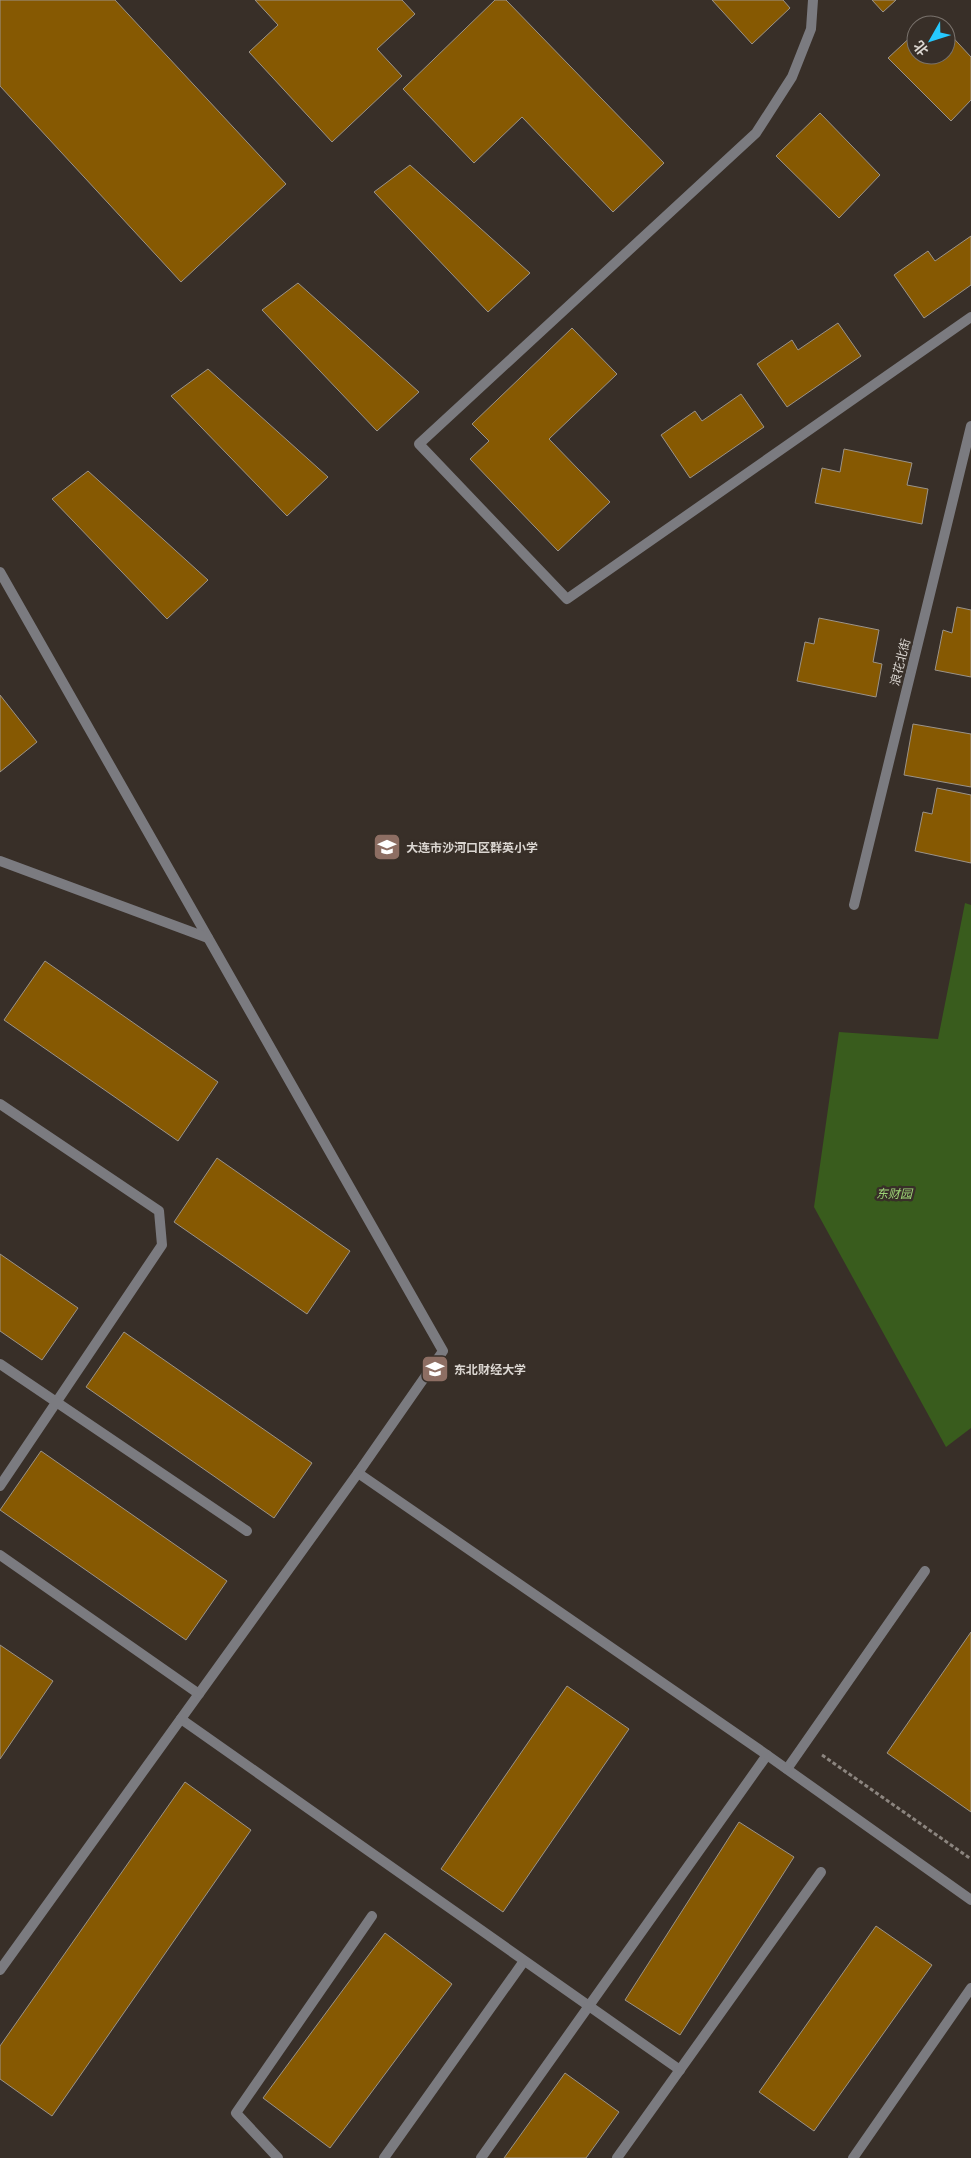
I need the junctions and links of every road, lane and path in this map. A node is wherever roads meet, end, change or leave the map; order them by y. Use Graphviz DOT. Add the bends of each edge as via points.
graph roads {
  1 [pos="813,0"];
  2 [pos="971,317"];
  3 [pos="971,426"];
  4 [pos="0,572"];
  5 [pos="0,861"];
  6 [pos="854,905"];
  7 [pos="208,938"];
  8 [pos="0,1104"];
  9 [pos="0,1364"];
  10 [pos="56,1403"];
  11 [pos="358,1473"];
  12 [pos="0,1486"];
  13 [pos="247,1531"];
  14 [pos="0,1555"];
  15 [pos="925,1570"];
  16 [pos="199,1694"];
  17 [pos="181,1719"];
  18 [pos="805,1744"];
  19 [pos="767,1755"];
  20 [pos="787,1769"];
  21 [pos="971,1859"];
  22 [pos="822,1872"];
  23 [pos="971,1900"];
  24 [pos="372,1916"];
  25 [pos="524,1961"];
  26 [pos="0,1970"];
  27 [pos="971,1988"];
  28 [pos="589,2006"];
  29 [pos="680,2070"];
  30 [pos="278,2158"];
  31 [pos="384,2158"];
  32 [pos="481,2158"];
  33 [pos="617,2158"];
  34 [pos="853,2158"];
  1 -- 2 [label="street" via="811,29 792,77 756,133 419,444 567,599"];
  3 -- 6 [label="street, 浪花北街"];
  4 -- 7 [label="street"];
  5 -- 7 [label="street"];
  7 -- 11 [label="street" via="443,1351"];
  8 -- 10 [label="street" via="159,1210 162,1245"];
  9 -- 10 [label="street"];
  10 -- 12 [label="street"];
  10 -- 13 [label="street"];
  11 -- 16 [label="street"];
  11 -- 19 [label="street"];
  14 -- 16 [label="street"];
  15 -- 18 [label="street"];
  16 -- 17 [label="street"];
  17 -- 25 [label="street"];
  17 -- 26 [label="street"];
  18 -- 20 [label="street"];
  18 -- 21 [label="path"];
  19 -- 20 [label="street"];
  19 -- 28 [label="street"];
  20 -- 23 [label="street"];
  22 -- 29 [label="street"];
  24 -- 30 [label="street" via="236,2113"];
  25 -- 28 [label="street"];
  25 -- 31 [label="street"];
  27 -- 34 [label="street"];
  28 -- 29 [label="street"];
  28 -- 32 [label="street"];
  29 -- 33 [label="street"];
}
